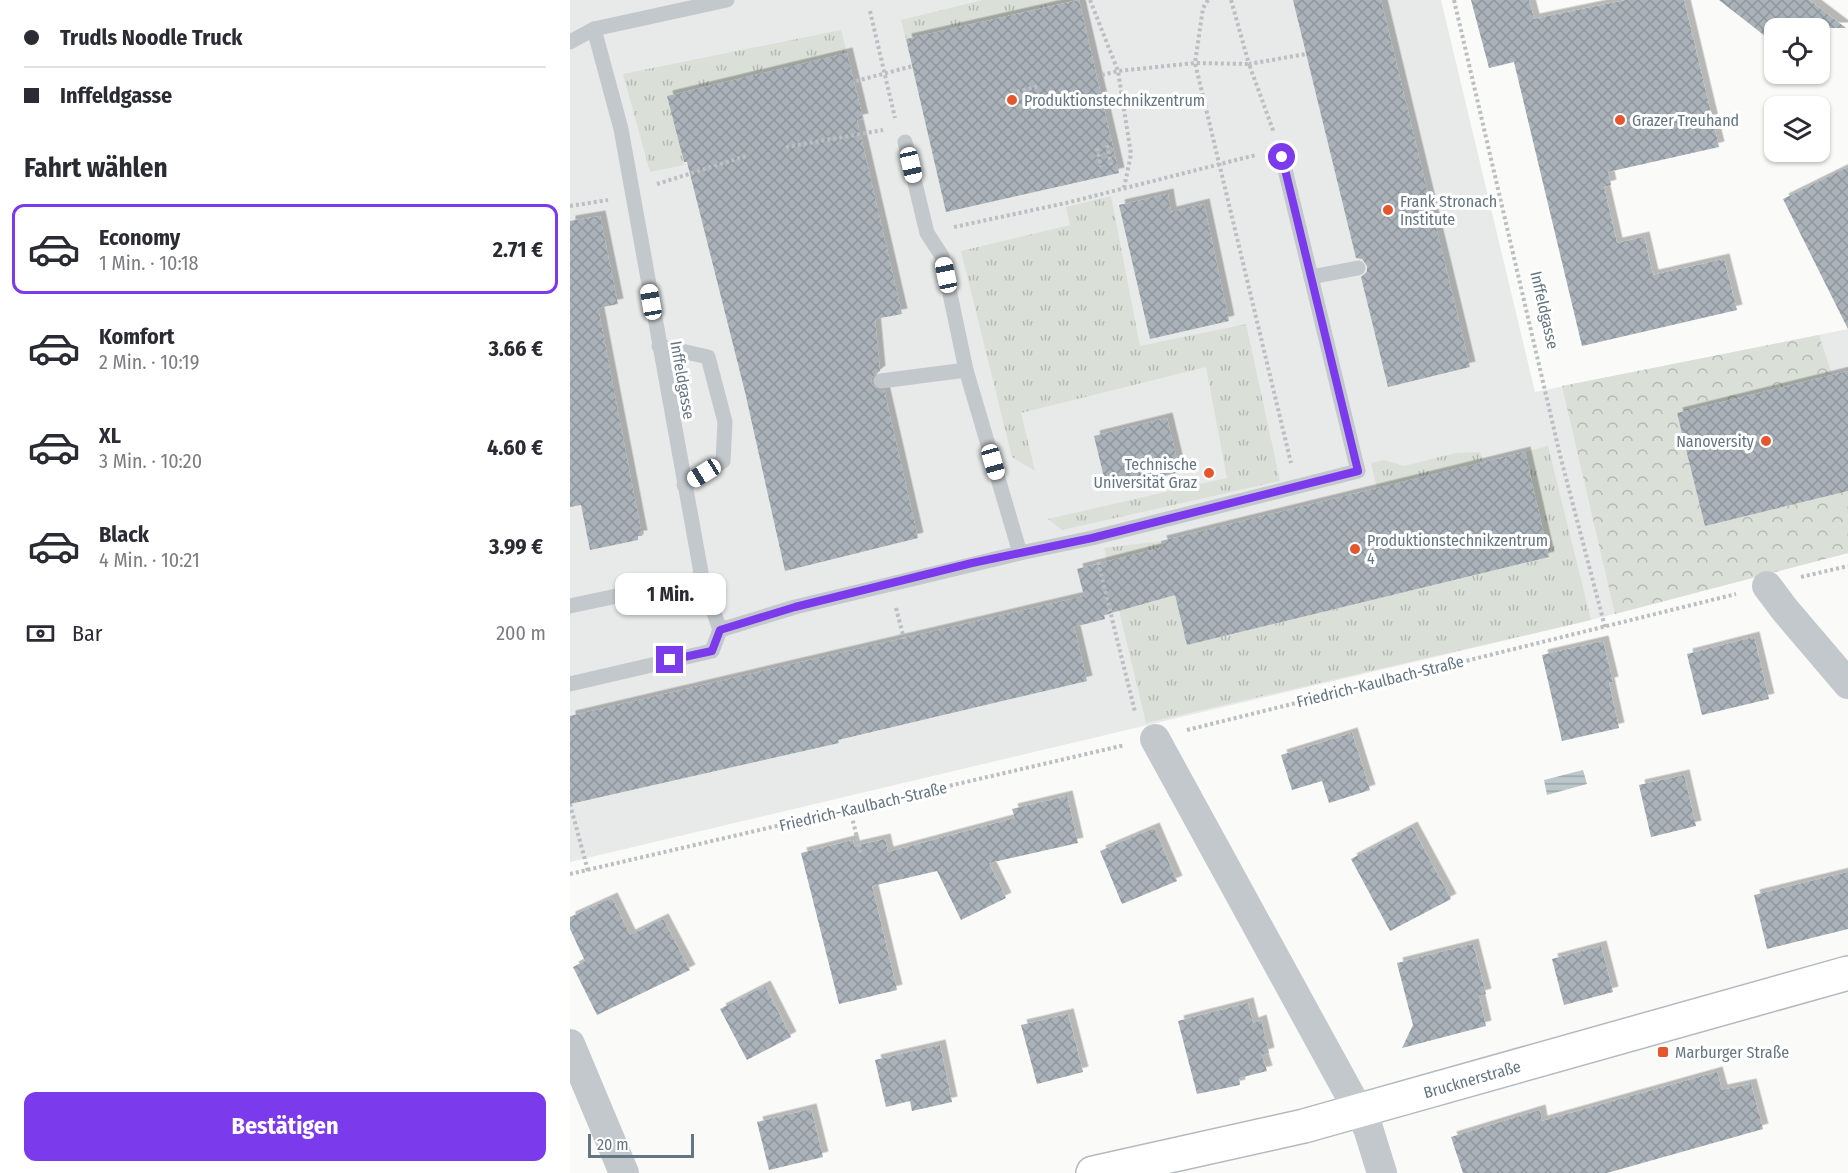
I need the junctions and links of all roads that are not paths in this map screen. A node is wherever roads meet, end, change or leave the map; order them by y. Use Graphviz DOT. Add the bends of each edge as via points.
graph roads {
  1 [pos="727,0"];
  2 [pos="594,29"];
  3 [pos="570,42"];
  4 [pos="905,142"];
  5 [pos="1281,153"];
  6 [pos="1358,268"];
  7 [pos="1311,277"];
  8 [pos="659,346"];
  9 [pos="966,370"];
  10 [pos="881,381"];
  11 [pos="684,485"];
  12 [pos="1020,553"];
  13 [pos="702,578"];
  14 [pos="1767,585"];
  15 [pos="570,606"];
  16 [pos="720,630"];
  17 [pos="570,684"];
  18 [pos="1848,684"];
  19 [pos="1155,739"];
  20 [pos="1848,973"];
  21 [pos="570,1044"];
  22 [pos="1358,1110"];
  23 [pos="624,1173"];
  24 [pos="1093,1173"];
  25 [pos="1382,1173"];
  1 -- 2 [label="lane"];
  2 -- 3 [label="lane"];
  2 -- 8 [label="lane, Inffeldgasse" via="621,129"];
  4 -- 9 [label="lane" via="927,233 942,256"];
  5 -- 7 [label="lane"];
  6 -- 7 [label="lane"];
  7 -- 12 [label="lane" via="1358,471"];
  8 -- 11 [label="lane, Inffeldgasse"];
  8 -- 11 [label="lane" via="708,357 725,422 723,461"];
  9 -- 10 [label="lane"];
  9 -- 12 [label="lane"];
  11 -- 13 [label="lane, Inffeldgasse"];
  12 -- 16 [label="lane" via="795,607"];
  13 -- 15 [label="lane"];
  13 -- 16 [label="lane, Inffeldgasse"];
  14 -- 18 [label="street"];
  16 -- 17 [label="lane" via="712,651"];
  19 -- 22 [label="street"];
  20 -- 22 [label="main road, Brucknerstraße"];
  21 -- 23 [label="street"];
  22 -- 24 [label="main road, Brucknerstraße" via="1304,1126"];
  22 -- 25 [label="street"];
}
